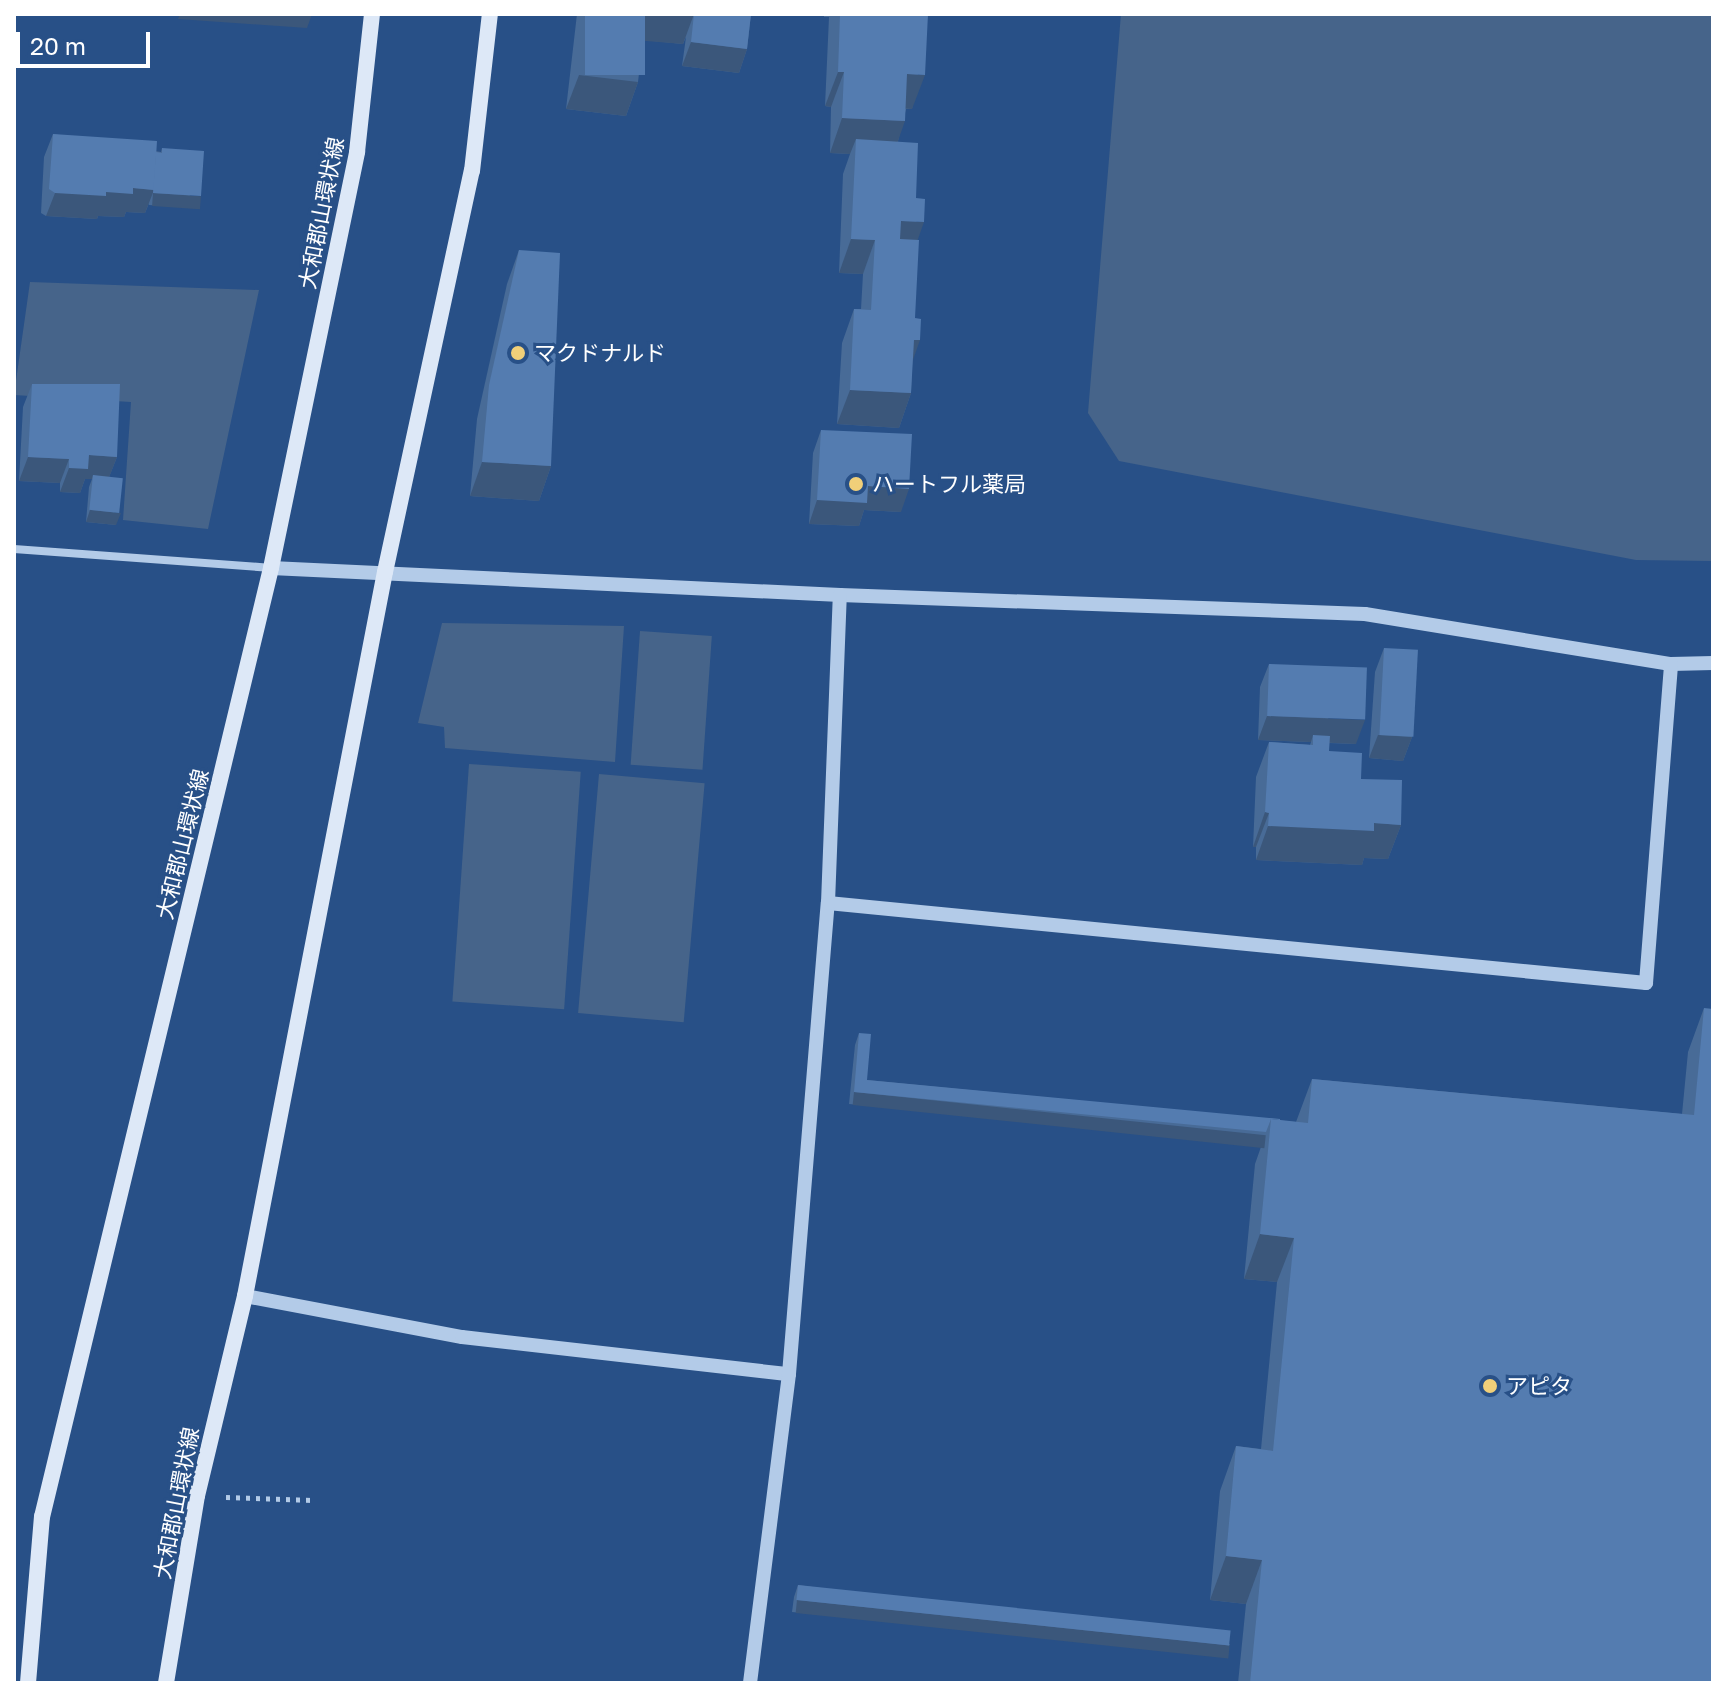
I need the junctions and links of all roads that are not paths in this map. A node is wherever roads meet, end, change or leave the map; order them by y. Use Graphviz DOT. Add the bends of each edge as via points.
graph roads {
  1 [pos="372,14"];
  2 [pos="490,14"];
  3 [pos="14,549"];
  4 [pos="271,568"];
  5 [pos="385,572"];
  6 [pos="840,595"];
  7 [pos="1713,663"];
  8 [pos="1671,664"];
  9 [pos="828,903"];
  10 [pos="245,1296"];
  11 [pos="789,1374"];
  12 [pos="28,1683"];
  13 [pos="166,1683"];
  14 [pos="750,1683"];
  1 -- 4 [label="main road, 大和郡山環状線" via="357,152"];
  2 -- 5 [label="main road, 大和郡山環状線" via="472,171"];
  3 -- 4 [label="street"];
  4 -- 5 [label="street"];
  4 -- 12 [label="main road, 大和郡山環状線" via="42,1517"];
  5 -- 6 [label="street"];
  5 -- 10 [label="main road, 大和郡山環状線"];
  6 -- 8 [label="street" via="1365,614"];
  6 -- 9 [label="street"];
  7 -- 8 [label="street"];
  8 -- 9 [label="street" via="1646,983"];
  9 -- 11 [label="street"];
  10 -- 11 [label="street" via="462,1337"];
  10 -- 13 [label="main road, 大和郡山環状線" via="197,1496"];
  11 -- 14 [label="street"];
}
